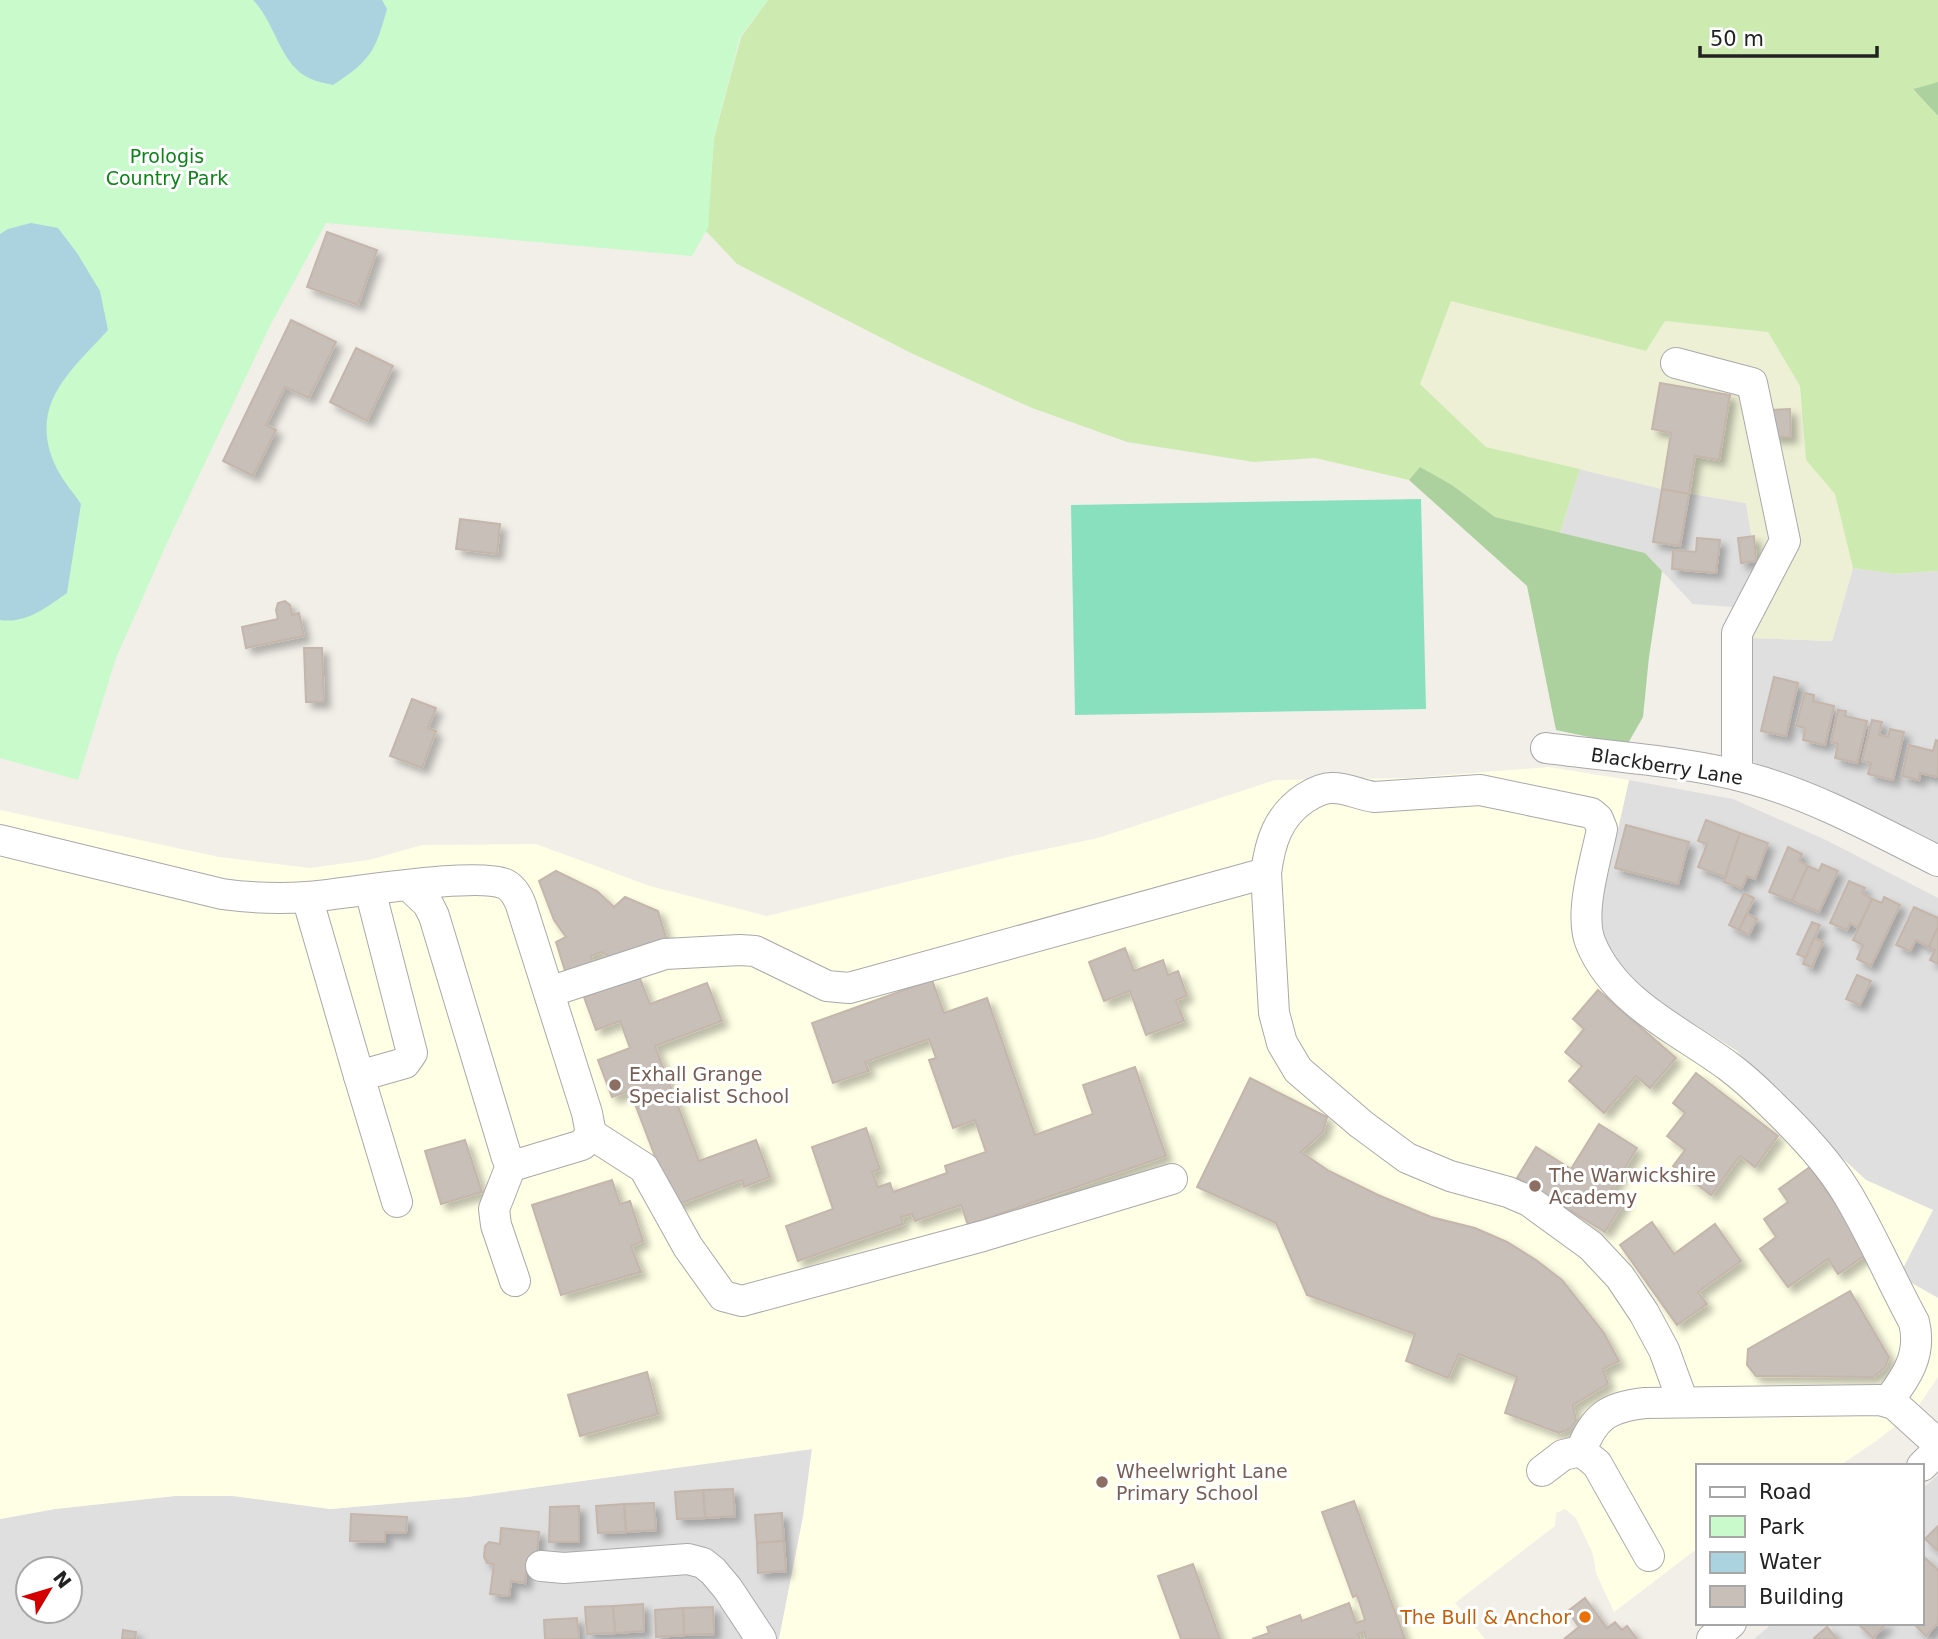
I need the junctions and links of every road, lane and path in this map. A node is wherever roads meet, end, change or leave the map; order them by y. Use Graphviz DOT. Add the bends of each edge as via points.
graph roads {
  1 [pos="1676,363"];
  2 [pos="1546,748"];
  3 [pos="1737,775"];
  4 [pos="0,839"];
  5 [pos="1938,861"];
  6 [pos="1266,873"];
  7 [pos="409,886"];
  8 [pos="370,890"];
  9 [pos="307,897"];
  10 [pos="549,992"];
  11 [pos="359,1076"];
  12 [pos="591,1134"];
  13 [pos="512,1163"];
  14 [pos="1172,1179"];
  15 [pos="397,1202"];
  16 [pos="515,1281"];
  17 [pos="1888,1401"];
  18 [pos="1683,1402"];
  19 [pos="1938,1444"];
  20 [pos="1938,1450"];
  21 [pos="1581,1451"];
  22 [pos="1924,1464"];
  23 [pos="1542,1471"];
  24 [pos="1649,1556"];
  25 [pos="556,1575"];
  26 [pos="761,1639"];
  1 -- 3 [label="street" via="1752,383 1786,541 1737,634"];
  2 -- 3 [label="street, Blackberry Lane"];
  3 -- 5 [label="street, Blackberry Lane" via="1819,803"];
  4 -- 9 [label="street" via="222,894"];
  6 -- 10 [label="street" via="849,988 827,986 755,951 740,950 665,954"];
  6 -- 17 [label="street" via="1269,850 1284,814 1327,788 1374,797 1480,790 1591,813 1602,828 1585,917 1589,941 1615,982 1641,1007 1730,1067 1772,1104 1843,1187 1914,1322 1917,1336 1913,1362"];
  6 -- 18 [label="street" via="1273,1013 1282,1043 1298,1070 1407,1158 1529,1201 1591,1246 1644,1312"];
  7 -- 8 [label="street"];
  7 -- 10 [label="street" via="470,880 505,884 522,905"];
  7 -- 13 [label="street" via="434,916 503,1152"];
  8 -- 9 [label="street"];
  8 -- 11 [label="street" via="412,1053 405,1063"];
  9 -- 11 [label="street"];
  10 -- 12 [label="street"];
  11 -- 15 [label="street"];
  12 -- 13 [label="street" via="582,1145"];
  12 -- 14 [label="street" via="644,1168 688,1247 723,1296 742,1301"];
  13 -- 16 [label="street" via="494,1209"];
  17 -- 18 [label="street"];
  17 -- 19 [label="street"];
  18 -- 21 [label="street" via="1616,1408 1593,1425"];
  20 -- 22 [label="street"];
  21 -- 23 [label="street" via="1563,1455"];
  21 -- 24 [label="street" via="1597,1464"];
  25 -- 26 [label="street" via="688,1559 703,1563 728,1589"];
}
